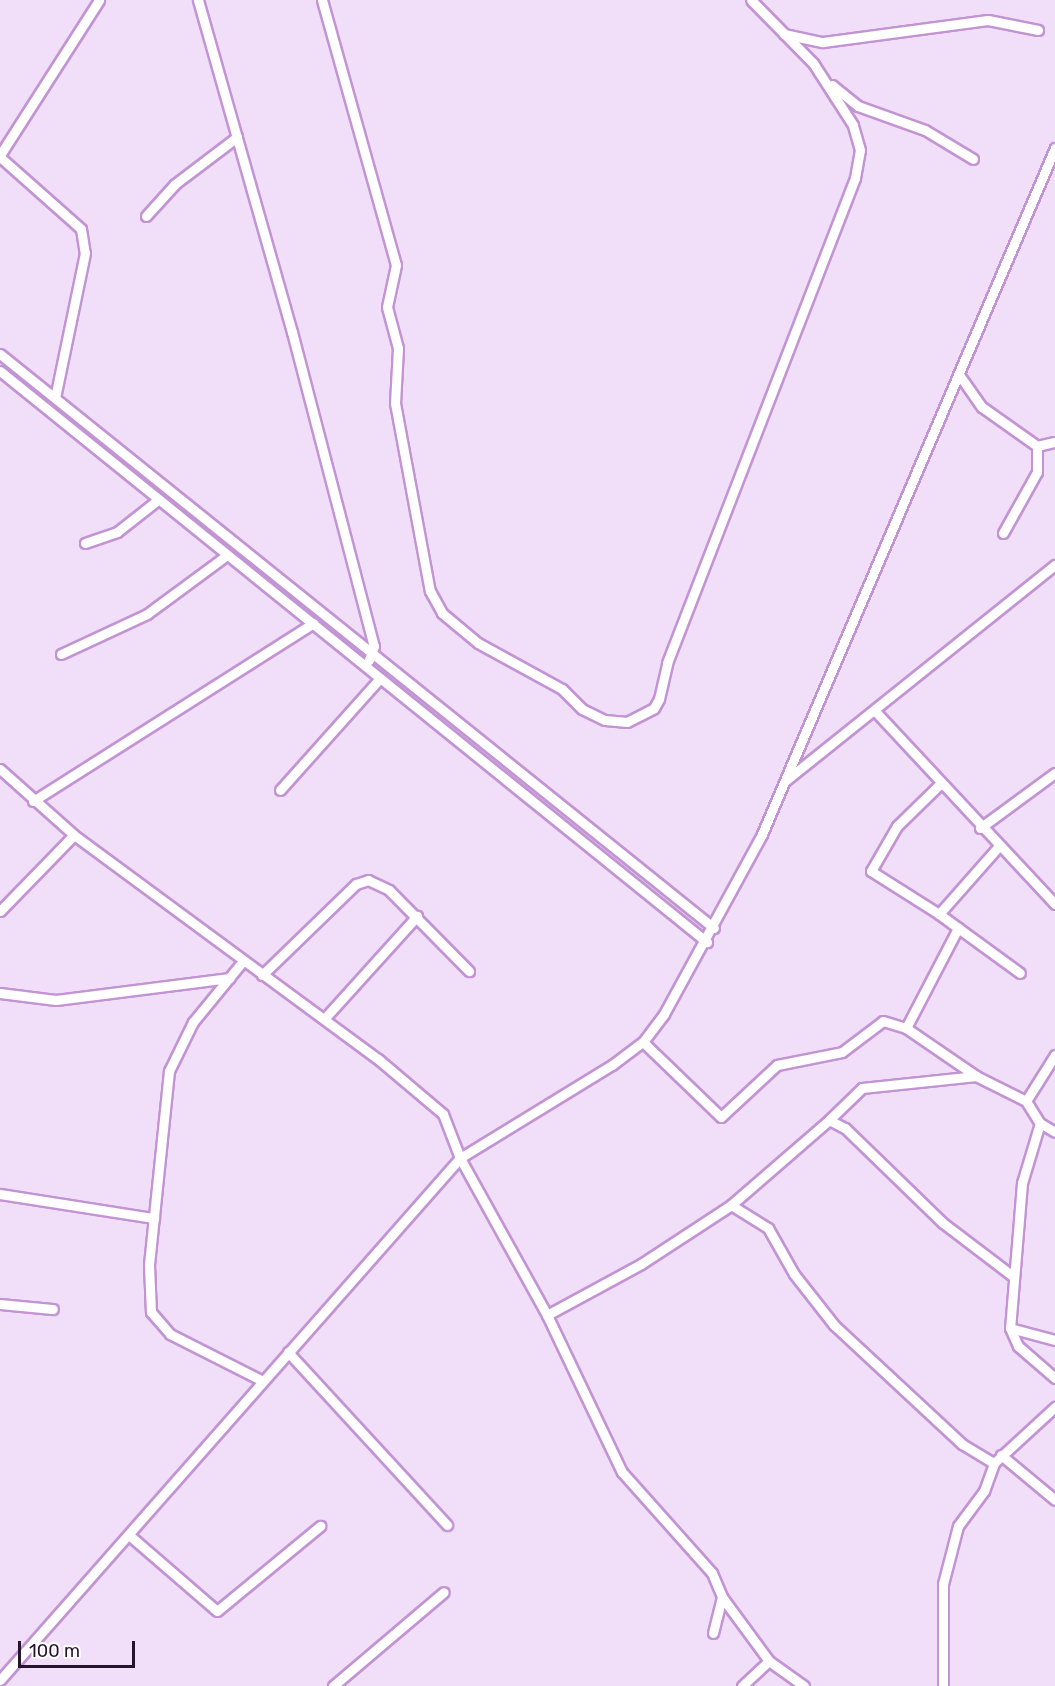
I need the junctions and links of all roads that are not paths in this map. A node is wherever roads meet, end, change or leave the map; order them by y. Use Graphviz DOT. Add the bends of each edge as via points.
graph roads {
  1 [pos="99,0"];
  2 [pos="198,0"];
  3 [pos="322,0"];
  4 [pos="751,0"];
  5 [pos="1038,30"];
  6 [pos="784,34"];
  7 [pos="826,80"];
  8 [pos="237,137"];
  9 [pos="1055,148"];
  10 [pos="0,156"];
  11 [pos="973,159"];
  12 [pos="147,216"];
  13 [pos="0,354"];
  14 [pos="0,371"];
  15 [pos="960,376"];
  16 [pos="55,399"];
  17 [pos="1055,442"];
  18 [pos="1037,446"];
  19 [pos="159,499"];
  20 [pos="1003,533"];
  21 [pos="85,543"];
  22 [pos="227,555"];
  23 [pos="1055,565"];
  24 [pos="313,623"];
  25 [pos="61,654"];
  26 [pos="372,655"];
  27 [pos="365,666"];
  28 [pos="380,678"];
  29 [pos="875,711"];
  30 [pos="0,769"];
  31 [pos="1055,773"];
  32 [pos="784,782"];
  33 [pos="940,783"];
  34 [pos="280,790"];
  35 [pos="33,801"];
  36 [pos="980,828"];
  37 [pos="74,835"];
  38 [pos="999,847"];
  39 [pos="1055,904"];
  40 [pos="0,911"];
  41 [pos="939,914"];
  42 [pos="417,916"];
  43 [pos="714,928"];
  44 [pos="958,928"];
  45 [pos="707,942"];
  46 [pos="243,961"];
  47 [pos="469,971"];
  48 [pos="1020,973"];
  49 [pos="262,975"];
  50 [pos="230,978"];
  51 [pos="0,993"];
  52 [pos="324,1019"];
  53 [pos="906,1028"];
  54 [pos="643,1041"];
  55 [pos="1055,1055"];
  56 [pos="976,1076"];
  57 [pos="1026,1101"];
  58 [pos="829,1120"];
  59 [pos="1040,1123"];
  60 [pos="1055,1132"];
  61 [pos="460,1158"];
  62 [pos="0,1194"];
  63 [pos="731,1204"];
  64 [pos="154,1218"];
  65 [pos="1014,1277"];
  66 [pos="0,1304"];
  67 [pos="53,1309"];
  68 [pos="547,1315"];
  69 [pos="1010,1328"];
  70 [pos="1055,1340"];
  71 [pos="288,1352"];
  72 [pos="1055,1378"];
  73 [pos="262,1381"];
  74 [pos="1055,1407"];
  75 [pos="1001,1455"];
  76 [pos="994,1463"];
  77 [pos="1055,1500"];
  78 [pos="447,1525"];
  79 [pos="320,1526"];
  80 [pos="129,1535"];
  81 [pos="444,1592"];
  82 [pos="722,1597"];
  83 [pos="713,1633"];
  84 [pos="769,1661"];
  85 [pos="0,1680"];
  86 [pos="333,1686"];
  87 [pos="742,1686"];
  88 [pos="804,1686"];
  89 [pos="943,1686"];
  1 -- 10 [label="street"];
  2 -- 8 [label="street"];
  3 -- 7 [label="street" via="396,265 387,307 398,348 395,403 430,591 442,614 478,643 605,720 627,722 659,699 667,663 855,178 860,141"];
  4 -- 6 [label="street"];
  5 -- 6 [label="street" via="988,20 823,42"];
  6 -- 7 [label="street"];
  7 -- 11 [label="street" via="858,106 925,130"];
  8 -- 12 [label="street" via="175,184"];
  8 -- 26 [label="street" via="374,646"];
  9 -- 15 [label="street"];
  10 -- 16 [label="street" via="81,229 85,253"];
  13 -- 16 [label="street"];
  14 -- 19 [label="street"];
  15 -- 18 [label="street" via="982,406"];
  15 -- 32 [label="street"];
  16 -- 26 [label="street"];
  17 -- 18 [label="street"];
  18 -- 20 [label="street" via="1037,472"];
  19 -- 21 [label="street" via="117,532"];
  19 -- 22 [label="street"];
  22 -- 24 [label="street"];
  22 -- 25 [label="street" via="147,614"];
  23 -- 29 [label="street"];
  24 -- 27 [label="street"];
  24 -- 35 [label="street"];
  26 -- 27 [label="street"];
  26 -- 43 [label="street"];
  27 -- 28 [label="street"];
  28 -- 34 [label="street"];
  28 -- 45 [label="street"];
  29 -- 32 [label="street"];
  29 -- 33 [label="street"];
  30 -- 35 [label="street"];
  31 -- 36 [label="street"];
  32 -- 43 [label="street"];
  33 -- 36 [label="street"];
  33 -- 41 [label="street" via="897,826 878,851 871,871"];
  35 -- 37 [label="street"];
  36 -- 38 [label="street"];
  37 -- 40 [label="street"];
  37 -- 46 [label="street"];
  38 -- 39 [label="street"];
  38 -- 41 [label="street"];
  41 -- 44 [label="street"];
  42 -- 47 [label="street"];
  42 -- 49 [label="street" via="389,890 368,880 356,884"];
  42 -- 52 [label="street"];
  43 -- 45 [label="street"];
  44 -- 48 [label="street"];
  44 -- 53 [label="street"];
  45 -- 54 [label="street"];
  46 -- 49 [label="street"];
  46 -- 50 [label="street"];
  49 -- 52 [label="street"];
  50 -- 51 [label="street" via="56,1000"];
  50 -- 64 [label="street" via="175,1050"];
  52 -- 61 [label="street" via="428,1097 452,1126"];
  53 -- 54 [label="street" via="876,1022 842,1052 777,1065 721,1117"];
  53 -- 56 [label="street"];
  54 -- 61 [label="street"];
  55 -- 57 [label="street"];
  56 -- 57 [label="street"];
  56 -- 58 [label="street" via="862,1088"];
  57 -- 59 [label="street"];
  58 -- 63 [label="street"];
  58 -- 65 [label="street" via="845,1128 943,1223"];
  59 -- 60 [label="street"];
  59 -- 65 [label="street" via="1022,1183"];
  61 -- 68 [label="street"];
  61 -- 71 [label="street"];
  62 -- 64 [label="street"];
  63 -- 68 [label="street" via="641,1264"];
  63 -- 76 [label="street" via="768,1228 794,1274 834,1324 962,1444"];
  64 -- 73 [label="street" via="151,1312 158,1325"];
  65 -- 69 [label="street"];
  66 -- 67 [label="street"];
  68 -- 82 [label="street" via="622,1472 712,1574"];
  69 -- 70 [label="street"];
  69 -- 72 [label="street" via="1018,1346"];
  71 -- 73 [label="street"];
  71 -- 78 [label="street"];
  73 -- 80 [label="street"];
  74 -- 75 [label="street"];
  75 -- 76 [label="street"];
  75 -- 77 [label="street"];
  76 -- 89 [label="street" via="984,1491 958,1526 946,1569"];
  79 -- 80 [label="street" via="217,1611"];
  80 -- 85 [label="street"];
  81 -- 86 [label="street"];
  82 -- 83 [label="street"];
  82 -- 84 [label="street"];
  84 -- 87 [label="street"];
  84 -- 88 [label="street"];
}
